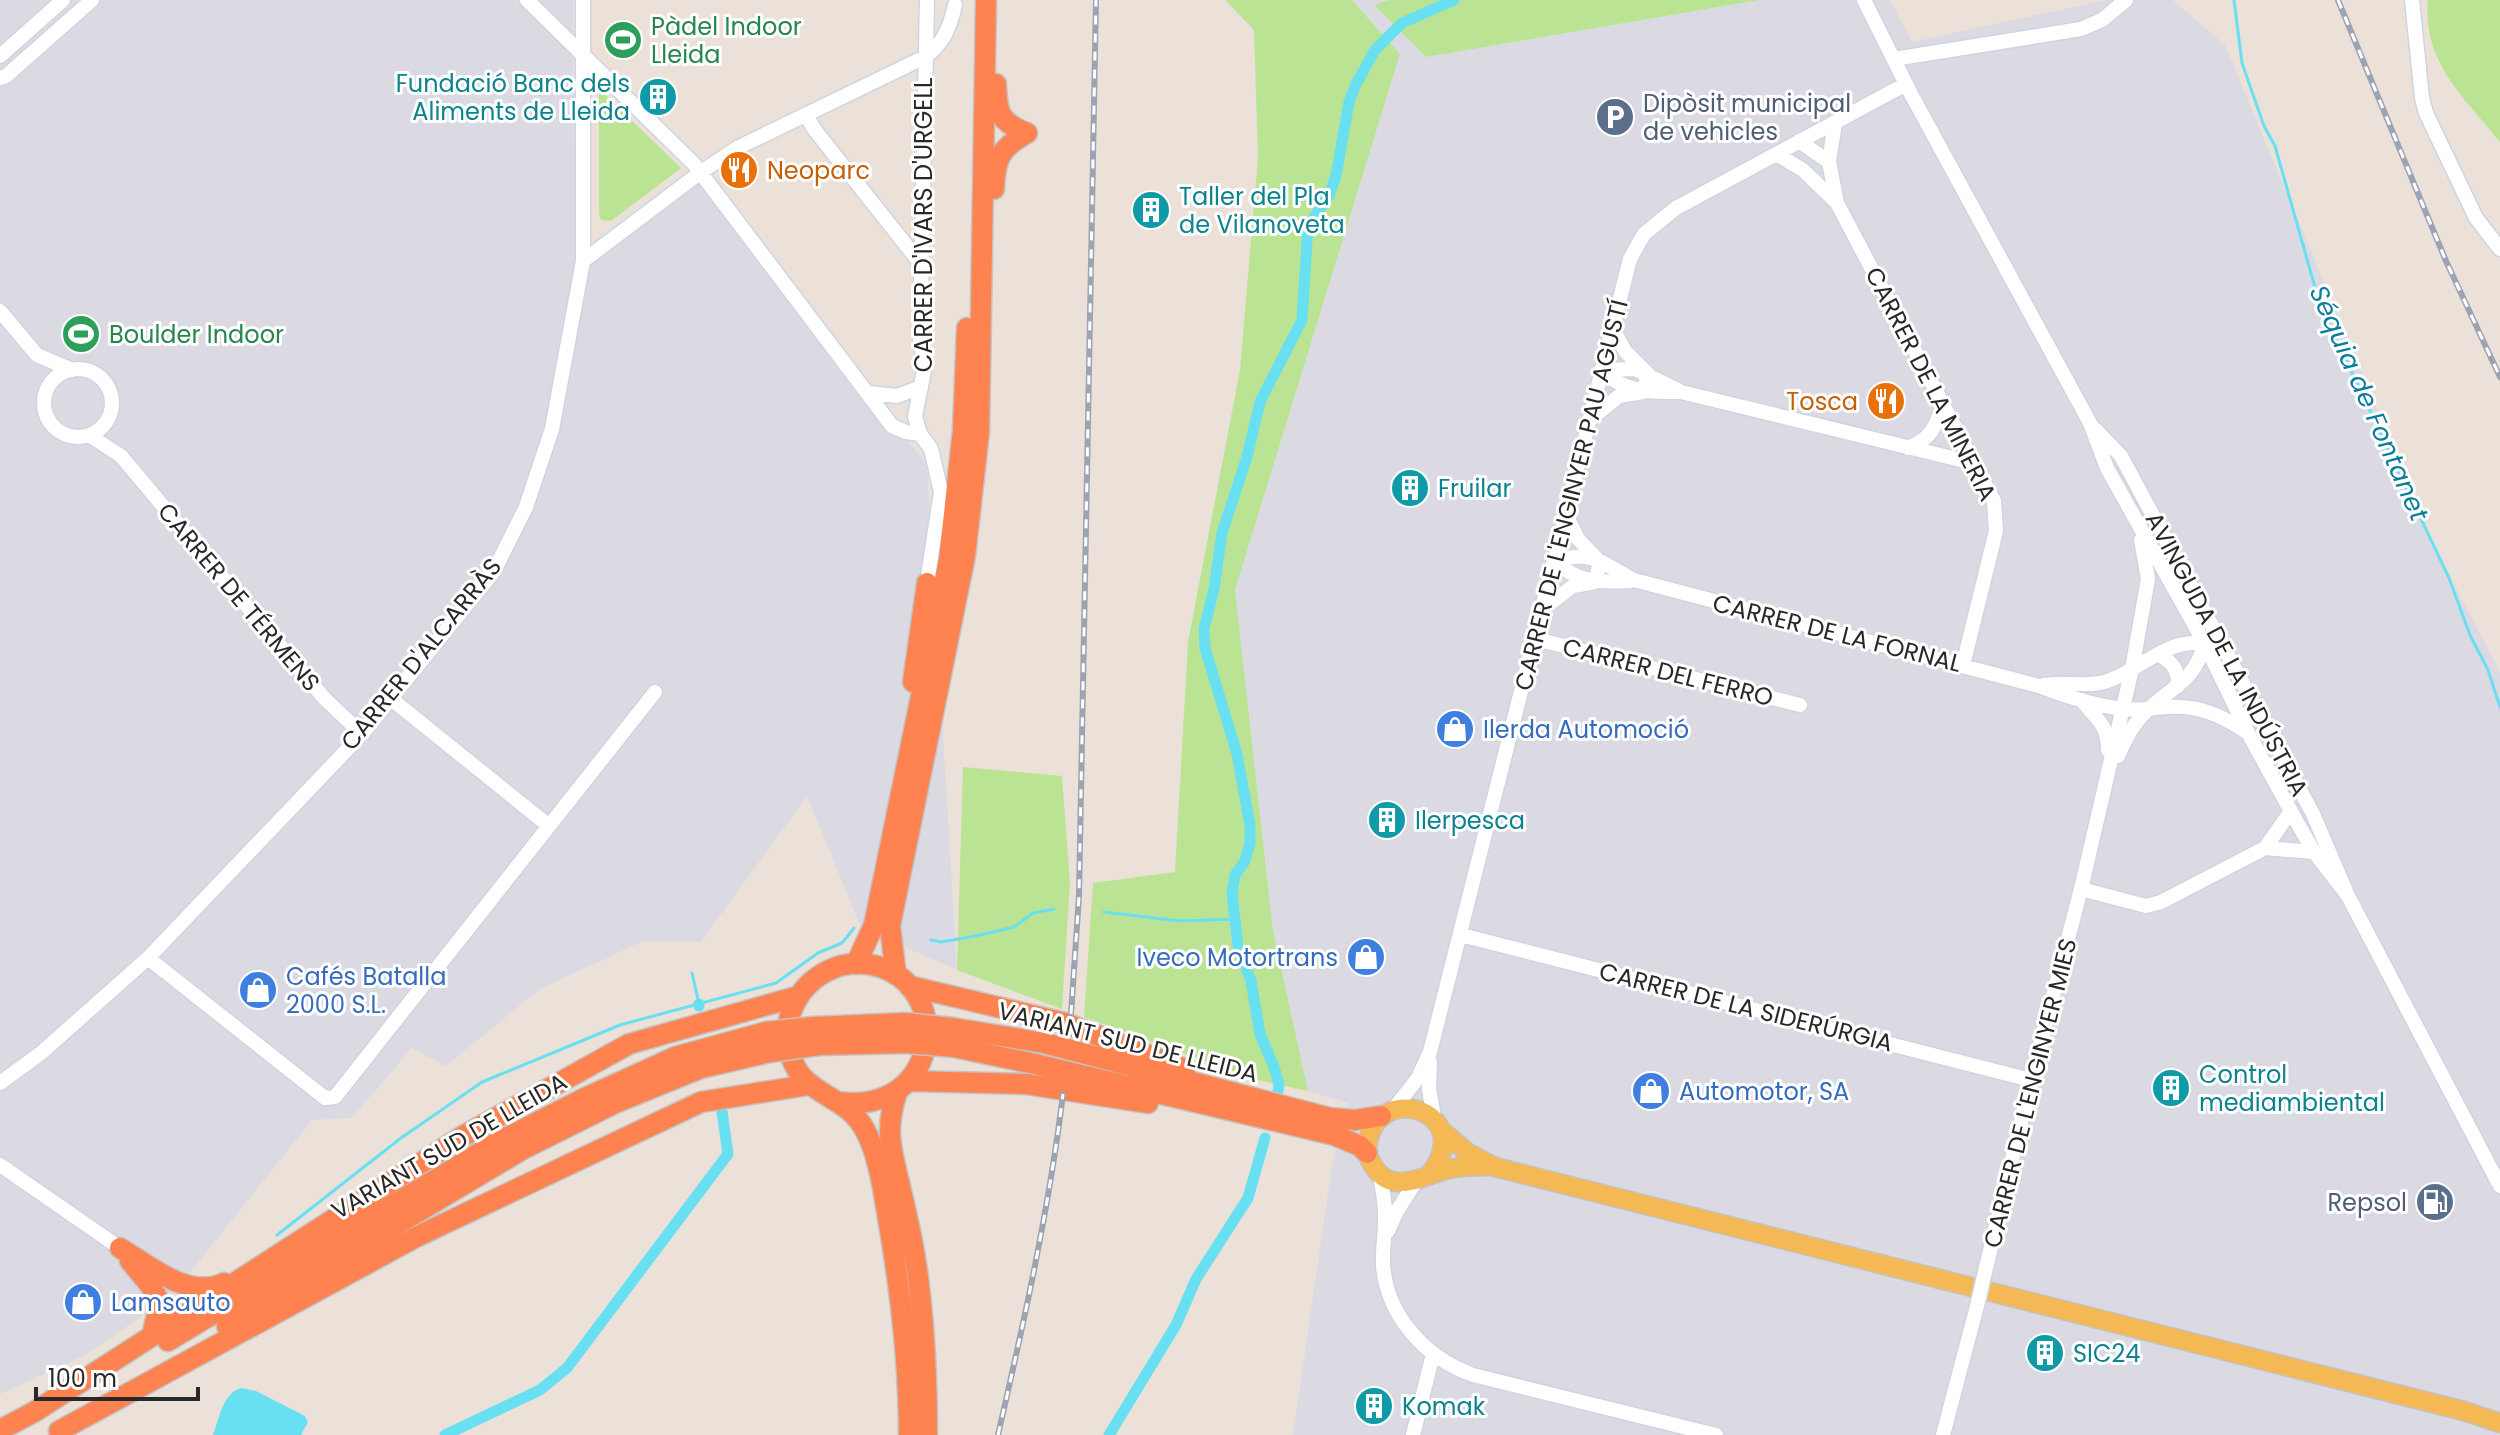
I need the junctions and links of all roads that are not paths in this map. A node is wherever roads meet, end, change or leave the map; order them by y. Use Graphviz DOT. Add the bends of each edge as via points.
graph roads {
  1 [pos="63,0"];
  2 [pos="92,0"];
  3 [pos="527,0"];
  4 [pos="583,0"];
  5 [pos="927,0"];
  6 [pos="986,0"];
  7 [pos="1864,0"];
  8 [pos="2126,0"];
  9 [pos="2412,0"];
  10 [pos="964,2"];
  11 [pos="985,26"];
  12 [pos="0,56"];
  13 [pos="584,57"];
  14 [pos="925,57"];
  15 [pos="1894,59"];
  16 [pos="0,78"];
  17 [pos="1906,84"];
  18 [pos="806,115"];
  19 [pos="1835,123"];
  20 [pos="1799,141"];
  21 [pos="1776,154"];
  22 [pos="1829,162"];
  23 [pos="1803,170"];
  24 [pos="701,172"];
  25 [pos="1837,203"];
  26 [pos="2500,249"];
  27 [pos="982,251"];
  28 [pos="583,261"];
  29 [pos="921,264"];
  30 [pos="0,311"];
  31 [pos="1612,327"];
  32 [pos="37,355"];
  33 [pos="72,370"];
  34 [pos="1601,370"];
  35 [pos="1648,374"];
  36 [pos="921,387"];
  37 [pos="48,388"];
  38 [pos="1643,392"];
  39 [pos="1681,392"];
  40 [pos="869,393"];
  41 [pos="1942,407"];
  42 [pos="108,418"];
  43 [pos="1588,421"];
  44 [pos="2090,423"];
  45 [pos="920,434"];
  46 [pos="89,435"];
  47 [pos="1908,448"];
  48 [pos="121,456"];
  49 [pos="1973,463"];
  50 [pos="1566,515"];
  51 [pos="2139,527"];
  52 [pos="1554,561"];
  53 [pos="1600,562"];
  54 [pos="1634,580"];
  55 [pos="1595,582"];
  56 [pos="927,583"];
  57 [pos="1543,609"];
  58 [pos="2208,618"];
  59 [pos="1536,639"];
  60 [pos="2205,644"];
  61 [pos="2227,653"];
  62 [pos="2158,654"];
  63 [pos="1963,665"];
  64 [pos="2132,669"];
  65 [pos="2086,683"];
  66 [pos="2039,686"];
  67 [pos="2178,686"];
  68 [pos="655,692"];
  69 [pos="390,698"];
  70 [pos="2082,702"];
  71 [pos="1800,705"];
  72 [pos="2122,709"];
  73 [pos="2148,711"];
  74 [pos="2248,733"];
  75 [pos="362,734"];
  76 [pos="2107,778"];
  77 [pos="2291,811"];
  78 [pos="549,826"];
  79 [pos="891,832"];
  80 [pos="2265,848"];
  81 [pos="2314,852"];
  82 [pos="2081,889"];
  83 [pos="2348,896"];
  84 [pos="1461,935"];
  85 [pos="148,958"];
  86 [pos="856,964"];
  87 [pos="903,981"];
  88 [pos="799,996"];
  89 [pos="953,1037"];
  90 [pos="768,1042"];
  91 [pos="1430,1052"];
  92 [pos="2031,1080"];
  93 [pos="1,1085"];
  94 [pos="808,1085"];
  95 [pos="903,1086"];
  96 [pos="838,1102"];
  97 [pos="1264,1111"];
  98 [pos="1387,1114"];
  99 [pos="1437,1123"];
  100 [pos="1367,1153"];
  101 [pos="0,1165"];
  102 [pos="1495,1167"];
  103 [pos="1379,1171"];
  104 [pos="1423,1178"];
  105 [pos="2500,1186"];
  106 [pos="1383,1247"];
  107 [pos="120,1248"];
  108 [pos="264,1264"];
  109 [pos="152,1336"];
  110 [pos="1433,1354"];
  111 [pos="1950,1408"];
  112 [pos="2500,1423"];
  113 [pos="2,1433"];
  114 [pos="62,1434"];
  115 [pos="909,1435"];
  116 [pos="927,1435"];
  117 [pos="1413,1435"];
  118 [pos="1716,1435"];
  119 [pos="1933,1435"];
  120 [pos="1943,1435"];
  1 -- 12 [label="street"];
  2 -- 16 [label="street"];
  3 -- 13 [label="street"];
  4 -- 13 [label="street, CARRER D'ALCARRÀS"];
  5 -- 14 [label="street, CARRER D'IVARS D'URGELL"];
  6 -- 11 [label="highway"];
  7 -- 15 [label="street, AVINGUDA DE LA INDÚSTRIA"];
  8 -- 15 [label="street" via="2081,29"];
  9 -- 26 [label="street" via="2426,113 2476,218"];
  10 -- 14 [label="street" via="942,42"];
  10 -- 79 [label="highway" via="966,362 956,508 931,657"];
  11 -- 27 [label="highway"];
  11 -- 27 [label="highway" via="994,45 1000,115 1027,133 1007,144 998,162 993,220"];
  13 -- 24 [label="street"];
  13 -- 28 [label="street, CARRER D'ALCARRÀS"];
  14 -- 18 [label="street"];
  14 -- 29 [label="street, CARRER D'IVARS D'URGELL"];
  15 -- 17 [label="street, AVINGUDA DE LA INDÚSTRIA"];
  17 -- 19 [label="street, CARRER DE L'ENGINYER PAU AGUSTÍ"];
  17 -- 44 [label="street, AVINGUDA DE LA INDÚSTRIA"];
  18 -- 24 [label="street"];
  18 -- 29 [label="street"];
  19 -- 20 [label="street, CARRER DE L'ENGINYER PAU AGUSTÍ"];
  19 -- 22 [label="street, CARRER DE LA MINERIA"];
  20 -- 21 [label="street, CARRER DE L'ENGINYER PAU AGUSTÍ"];
  20 -- 22 [label="street"];
  20 -- 23 [label="street"];
  21 -- 23 [label="street, CARRER DE LA MINERIA"];
  21 -- 31 [label="street, CARRER DE L'ENGINYER PAU AGUSTÍ" via="1676,208 1644,234 1630,259"];
  22 -- 25 [label="street, CARRER DE LA MINERIA"];
  23 -- 25 [label="street, CARRER DE LA MINERIA"];
  24 -- 28 [label="street"];
  24 -- 40 [label="street"];
  25 -- 41 [label="street, CARRER DE LA MINERIA"];
  27 -- 87 [label="highway" via="973,502 949,646 890,926"];
  28 -- 69 [label="street, CARRER D'ALCARRÀS" via="552,429 526,507 494,571"];
  29 -- 36 [label="street, CARRER D'IVARS D'URGELL"];
  30 -- 32 [label="street"];
  31 -- 34 [label="street, CARRER DE L'ENGINYER PAU AGUSTÍ"];
  31 -- 35 [label="street" via="1625,351"];
  32 -- 33 [label="street"];
  32 -- 37 [label="street"];
  33 -- 37 [label="street"];
  33 -- 42 [label="street" via="101,379 111,398"];
  34 -- 35 [label="street" via="1628,367"];
  34 -- 38 [label="street"];
  34 -- 43 [label="street, CARRER DE L'ENGINYER PAU AGUSTÍ"];
  35 -- 38 [label="street"];
  35 -- 39 [label="street"];
  36 -- 40 [label="street" via="897,396"];
  36 -- 45 [label="street, CARRER D'IVARS D'URGELL" via="915,416"];
  37 -- 46 [label="street" via="44,405 51,425 69,436"];
  38 -- 39 [label="street"];
  38 -- 43 [label="street" via="1619,396"];
  39 -- 47 [label="street"];
  40 -- 45 [label="street" via="892,426"];
  41 -- 47 [label="street" via="1932,434"];
  41 -- 49 [label="street, CARRER DE LA MINERIA"];
  42 -- 46 [label="street"];
  42 -- 48 [label="street, CARRER DE TÉRMENS"];
  43 -- 50 [label="street, CARRER DE L'ENGINYER PAU AGUSTÍ"];
  44 -- 51 [label="street, AVINGUDA DE LA INDÚSTRIA"];
  44 -- 58 [label="street, AVINGUDA DE LA INDÚSTRIA" via="2121,456"];
  45 -- 56 [label="street, CARRER D'IVARS D'URGELL" via="931,449 941,492"];
  46 -- 48 [label="street, CARRER DE TÉRMENS"];
  47 -- 49 [label="street"];
  48 -- 75 [label="street, CARRER DE TÉRMENS" via="324,698"];
  49 -- 63 [label="street, CARRER DE LA MINERIA" via="1997,516"];
  50 -- 52 [label="street, CARRER DE L'ENGINYER PAU AGUSTÍ"];
  50 -- 53 [label="street, CARRER DE LA FORNAL" via="1578,539"];
  51 -- 60 [label="street, AVINGUDA DE LA INDÚSTRIA"];
  51 -- 64 [label="street, CARRER DE L'ENGINYER MIES" via="2148,579"];
  52 -- 53 [label="street, CARRER DE LA FORNAL" via="1582,555"];
  52 -- 55 [label="street, CARRER DE LA FORNAL"];
  52 -- 57 [label="street, CARRER DE L'ENGINYER PAU AGUSTÍ"];
  53 -- 54 [label="street, CARRER DE LA FORNAL"];
  53 -- 55 [label="street"];
  54 -- 55 [label="street, CARRER DE LA FORNAL"];
  54 -- 63 [label="street, CARRER DE LA FORNAL"];
  55 -- 57 [label="street, CARRER DE LA FORNAL" via="1573,586"];
  56 -- 79 [label="highway"];
  57 -- 59 [label="street, CARRER DE L'ENGINYER PAU AGUSTÍ"];
  58 -- 60 [label="street, CARRER DE L'ENGINYER MIES"];
  58 -- 61 [label="street, AVINGUDA DE LA INDÚSTRIA"];
  59 -- 71 [label="street, CARRER DEL FERRO"];
  59 -- 84 [label="street, CARRER DE L'ENGINYER PAU AGUSTÍ"];
  60 -- 61 [label="street"];
  60 -- 62 [label="street, CARRER DE LA FORNAL" via="2182,644"];
  60 -- 67 [label="street, CARRER DE L'ENGINYER MIES" via="2200,662"];
  60 -- 74 [label="street, AVINGUDA DE LA INDÚSTRIA"];
  61 -- 83 [label="street, AVINGUDA DE LA INDÚSTRIA" via="2313,814"];
  62 -- 64 [label="street, CARRER DE LA FORNAL"];
  62 -- 67 [label="street" via="2178,671"];
  63 -- 66 [label="street, CARRER DE LA FORNAL"];
  64 -- 65 [label="street, CARRER DE LA FORNAL" via="2110,680"];
  64 -- 72 [label="street, CARRER DE L'ENGINYER MIES"];
  65 -- 66 [label="street, CARRER DE LA FORNAL"];
  65 -- 70 [label="street"];
  66 -- 70 [label="street, CARRER DE LA FORNAL"];
  67 -- 73 [label="street, CARRER DE L'ENGINYER MIES"];
  68 -- 78 [label="street"];
  69 -- 75 [label="street, CARRER D'ALCARRÀS"];
  69 -- 78 [label="street"];
  70 -- 72 [label="street, CARRER DE LA FORNAL"];
  70 -- 76 [label="street" via="2108,734"];
  72 -- 73 [label="street, CARRER DE LA FORNAL"];
  72 -- 76 [label="street, CARRER DE L'ENGINYER MIES"];
  73 -- 74 [label="street, CARRER DE LA FORNAL" via="2199,708"];
  73 -- 76 [label="street, CARRER DE L'ENGINYER MIES" via="2129,733"];
  74 -- 77 [label="street, AVINGUDA DE LA INDÚSTRIA"];
  75 -- 85 [label="street, CARRER D'ALCARRÀS"];
  76 -- 82 [label="street, CARRER DE L'ENGINYER MIES"];
  77 -- 80 [label="street"];
  77 -- 81 [label="street, AVINGUDA DE LA INDÚSTRIA"];
  78 -- 85 [label="street" via="330,1100"];
  79 -- 86 [label="highway" via="874,925"];
  80 -- 81 [label="street"];
  80 -- 82 [label="street" via="2146,906"];
  81 -- 83 [label="street, AVINGUDA DE LA INDÚSTRIA"];
  82 -- 92 [label="street, CARRER DE L'ENGINYER MIES"];
  83 -- 105 [label="street, AVINGUDA DE LA INDÚSTRIA"];
  84 -- 91 [label="street, CARRER DE L'ENGINYER PAU AGUSTÍ"];
  84 -- 92 [label="street, CARRER DE LA SIDERÚRGIA"];
  85 -- 93 [label="street, CARRER D'ALCARRÀS"];
  86 -- 87 [label="highway" via="884,969"];
  86 -- 88 [label="highway" via="823,973"];
  87 -- 95 [label="highway" via="923,1008 928,1034 923,1059"];
  87 -- 97 [label="highway" via="1065,1023"];
  88 -- 94 [label="highway" via="788,1042 791,1058"];
  88 -- 108 [label="highway" via="629,1044 463,1136"];
  89 -- 90 [label="highway, VARIANT SUD DE LLEIDA, bridge" via="906,1033"];
  89 -- 97 [label="highway, VARIANT SUD DE LLEIDA" via="1055,1069"];
  89 -- 97 [label="highway, VARIANT SUD DE LLEIDA" via="1044,1043"];
  90 -- 113 [label="highway, VARIANT SUD DE LLEIDA" via="675,1057 494,1144 43,1417"];
  90 -- 114 [label="highway, VARIANT SUD DE LLEIDA" via="615,1103 525,1148 295,1283"];
  91 -- 98 [label="street, CARRER DE L'ENGINYER PAU AGUSTÍ" via="1418,1078"];
  91 -- 99 [label="street, CARRER DE L'ENGINYER PAU AGUSTÍ" via="1429,1089"];
  92 -- 111 [label="street, CARRER DE L'ENGINYER MIES, bridge"];
  94 -- 96 [label="highway"];
  94 -- 114 [label="highway" via="701,1102 418,1236"];
  95 -- 96 [label="highway" via="878,1101"];
  95 -- 97 [label="highway" via="1026,1084"];
  95 -- 116 [label="highway" via="890,1113 889,1144 919,1286"];
  96 -- 115 [label="highway" via="867,1132 884,1190 902,1304"];
  97 -- 98 [label="highway, VARIANT SUD DE LLEIDA" via="1345,1121"];
  97 -- 100 [label="highway, VARIANT SUD DE LLEIDA" via="1346,1139"];
  98 -- 99 [label="main road" via="1419,1109"];
  98 -- 100 [label="main road" via="1370,1132"];
  99 -- 102 [label="main road" via="1468,1153"];
  99 -- 104 [label="main road" via="1442,1152"];
  100 -- 103 [label="main road"];
  101 -- 107 [label="street"];
  102 -- 104 [label="main road" via="1460,1167"];
  102 -- 112 [label="main road"];
  103 -- 104 [label="main road" via="1400,1182"];
  103 -- 106 [label="street" via="1385,1199"];
  104 -- 106 [label="street" via="1397,1211"];
  106 -- 110 [label="street" via="1383,1269 1396,1306 1415,1338"];
  107 -- 108 [label="highway" via="192,1288 212,1289"];
  107 -- 109 [label="highway" via="160,1302"];
  108 -- 109 [label="highway"];
  109 -- 113 [label="highway"];
  110 -- 117 [label="street"];
  110 -- 118 [label="street" via="1473,1375"];
  111 -- 119 [label="street, CARRER DE L'ENGINYER MIES"];
  111 -- 120 [label="street, CARRER DE L'ENGINYER MIES"];
}
